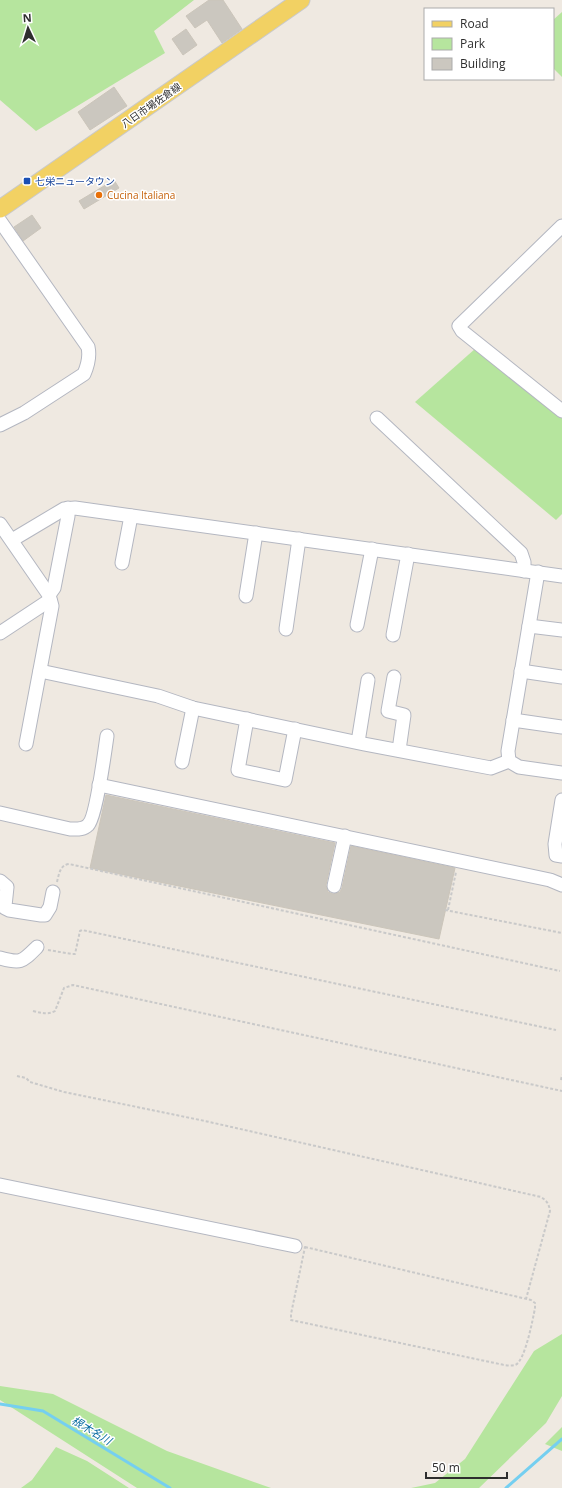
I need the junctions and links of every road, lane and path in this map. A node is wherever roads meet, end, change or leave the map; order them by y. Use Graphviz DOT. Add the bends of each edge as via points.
graph roads {
  1 [pos="301,0"];
  2 [pos="0,209"];
  3 [pos="0,221"];
  4 [pos="562,226"];
  5 [pos="562,411"];
  6 [pos="377,418"];
  7 [pos="0,425"];
  8 [pos="68,508"];
  9 [pos="131,516"];
  10 [pos="0,524"];
  11 [pos="256,533"];
  12 [pos="299,539"];
  13 [pos="12,540"];
  14 [pos="372,549"];
  15 [pos="408,554"];
  16 [pos="122,563"];
  17 [pos="524,570"];
  18 [pos="538,572"];
  19 [pos="562,576"];
  20 [pos="246,596"];
  21 [pos="50,598"];
  22 [pos="357,625"];
  23 [pos="529,626"];
  24 [pos="286,629"];
  25 [pos="562,630"];
  26 [pos="0,633"];
  27 [pos="393,635"];
  28 [pos="40,671"];
  29 [pos="521,671"];
  30 [pos="394,677"];
  31 [pos="562,677"];
  32 [pos="368,680"];
  33 [pos="190,708"];
  34 [pos="247,720"];
  35 [pos="513,720"];
  36 [pos="562,727"];
  37 [pos="295,729"];
  38 [pos="107,736"];
  39 [pos="358,742"];
  40 [pos="26,744"];
  41 [pos="399,750"];
  42 [pos="509,761"];
  43 [pos="182,762"];
  44 [pos="562,773"];
  45 [pos="99,785"];
  46 [pos="562,800"];
  47 [pos="0,813"];
  48 [pos="345,836"];
  49 [pos="562,856"];
  50 [pos="458,860"];
  51 [pos="0,881"];
  52 [pos="562,885"];
  53 [pos="334,886"];
  54 [pos="53,892"];
  55 [pos="562,933"];
  56 [pos="37,947"];
  57 [pos="0,958"];
  58 [pos="560,971"];
  59 [pos="33,1011"];
  60 [pos="556,1030"];
  61 [pos="562,1075"];
  62 [pos="17,1076"];
  63 [pos="561,1080"];
  64 [pos="562,1091"];
  65 [pos="0,1185"];
  66 [pos="296,1246"];
  67 [pos="526,1299"];
  1 -- 2 [label="main road, 八日市場佐倉線"];
  3 -- 7 [label="street" via="88,347 89,353 84,374 24,413"];
  4 -- 5 [label="street" via="460,326 462,331"];
  6 -- 17 [label="street" via="521,553"];
  8 -- 9 [label="street"];
  8 -- 13 [label="street"];
  8 -- 21 [label="street"];
  9 -- 11 [label="street"];
  9 -- 16 [label="street"];
  10 -- 13 [label="street"];
  11 -- 12 [label="street"];
  11 -- 20 [label="street"];
  12 -- 14 [label="street"];
  12 -- 24 [label="street"];
  13 -- 21 [label="street"];
  14 -- 15 [label="street"];
  14 -- 22 [label="street"];
  15 -- 17 [label="street"];
  15 -- 27 [label="street"];
  17 -- 18 [label="street"];
  18 -- 19 [label="street"];
  18 -- 23 [label="street"];
  21 -- 26 [label="street"];
  21 -- 28 [label="street" via="52,606"];
  23 -- 25 [label="street"];
  23 -- 29 [label="street"];
  28 -- 33 [label="street" via="158,696"];
  28 -- 40 [label="street"];
  29 -- 31 [label="street"];
  29 -- 35 [label="street"];
  30 -- 41 [label="street" via="388,711 404,715"];
  32 -- 39 [label="street"];
  33 -- 34 [label="street"];
  33 -- 43 [label="street"];
  34 -- 37 [label="street"];
  34 -- 37 [label="street" via="238,770 285,780"];
  35 -- 36 [label="street"];
  35 -- 42 [label="street"];
  37 -- 39 [label="street"];
  38 -- 45 [label="street"];
  39 -- 41 [label="street"];
  41 -- 42 [label="street" via="491,768"];
  42 -- 44 [label="street" via="519,767"];
  45 -- 47 [label="street" via="92,818 89,824 81,829 70,829"];
  45 -- 48 [label="street"];
  46 -- 49 [label="street" via="555,844 556,855"];
  48 -- 50 [label="street"];
  48 -- 53 [label="street"];
  50 -- 52 [label="street" via="550,880"];
  50 -- 55 [label="path" via="447,910"];
  51 -- 54 [label="street" via="7,887 5,908 9,910 45,915 50,907"];
  54 -- 58 [label="path" via="62,866 69,864"];
  56 -- 57 [label="street" via="22,961 13,962"];
  56 -- 60 [label="path" via="75,954 82,930"];
  59 -- 64 [label="path" via="42,1014 55,1011 64,988 73,985"];
  61 -- 63 [label="path"];
  62 -- 67 [label="path" via="43,1087 64,1092 541,1197 549,1204 550,1211"];
  65 -- 66 [label="street"];
  67 -- 67 [label="path" via="535,1303 526,1346 520,1362 510,1366 291,1320 305,1247"];
}
